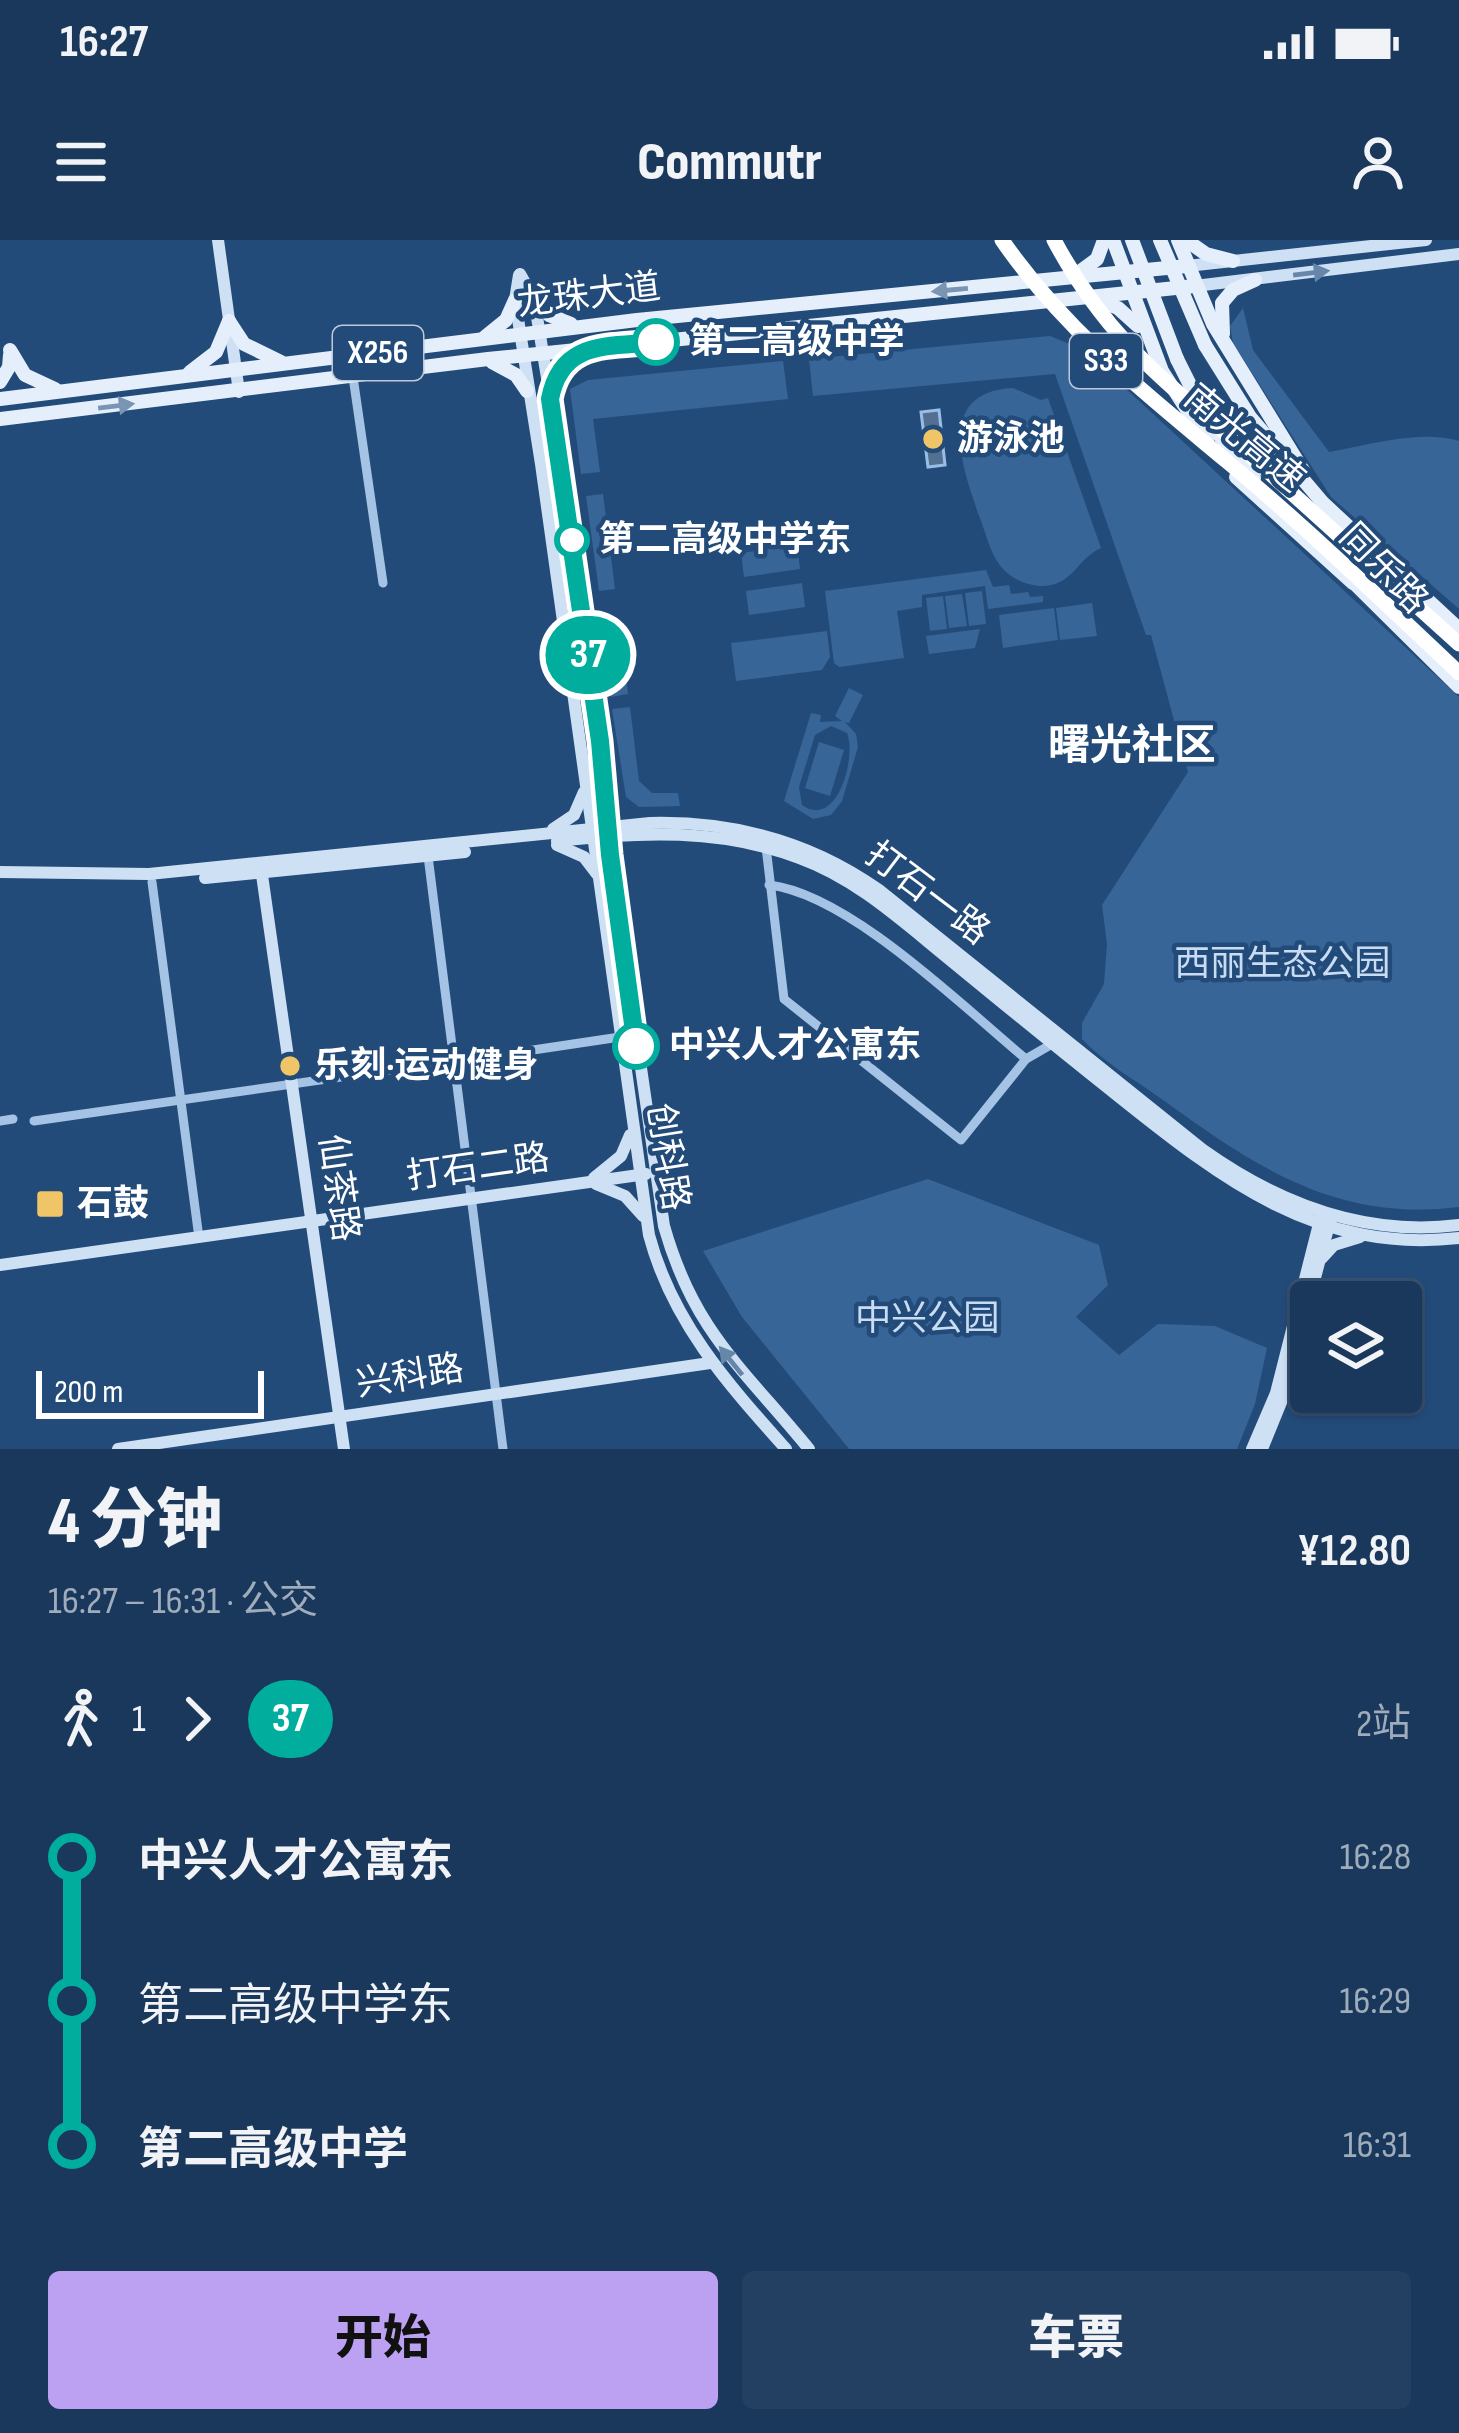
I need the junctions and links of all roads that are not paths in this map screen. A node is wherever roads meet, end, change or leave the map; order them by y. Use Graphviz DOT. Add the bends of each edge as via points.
graph roads {
  1 [pos="218,240"];
  2 [pos="1002,240"];
  3 [pos="1054,240"];
  4 [pos="1109,240"];
  5 [pos="1132,240"];
  6 [pos="1160,240"];
  7 [pos="1182,240"];
  8 [pos="1426,240"];
  9 [pos="1459,254"];
  10 [pos="1233,261"];
  11 [pos="1187,266"];
  12 [pos="1125,274"];
  13 [pos="1067,280"];
  14 [pos="1255,280"];
  15 [pos="1195,286"];
  16 [pos="1131,293"];
  17 [pos="534,298"];
  18 [pos="1072,300"];
  19 [pos="514,301"];
  20 [pos="229,321"];
  21 [pos="582,326"];
  22 [pos="538,332"];
  23 [pos="519,334"];
  24 [pos="1149,339"];
  25 [pos="477,340"];
  26 [pos="595,349"];
  27 [pos="1228,350"];
  28 [pos="541,354"];
  29 [pos="522,356"];
  30 [pos="481,360"];
  31 [pos="292,364"];
  32 [pos="236,370"];
  33 [pos="183,377"];
  34 [pos="353,377"];
  35 [pos="0,382"];
  36 [pos="66,391"];
  37 [pos="527,391"];
  38 [pos="239,392"];
  39 [pos="0,399"];
  40 [pos="550,399"];
  41 [pos="0,419"];
  42 [pos="559,461"];
  43 [pos="541,464"];
  44 [pos="1325,506"];
  45 [pos="383,583"];
  46 [pos="1357,586"];
  47 [pos="1459,629"];
  48 [pos="1459,644"];
  49 [pos="1459,673"];
  50 [pos="1459,687"];
  51 [pos="600,741"];
  52 [pos="579,744"];
  53 [pos="585,784"];
  54 [pos="605,791"];
  55 [pos="652,828"];
  56 [pos="600,832"];
  57 [pos="562,833"];
  58 [pos="544,843"];
  59 [pos="459,844"];
  60 [pos="766,847"];
  61 [pos="428,856"];
  62 [pos="262,869"];
  63 [pos="0,876"];
  64 [pos="606,880"];
  65 [pos="152,882"];
  66 [pos="770,885"];
  67 [pos="620,1037"];
  68 [pos="1052,1044"];
  69 [pos="513,1053"];
  70 [pos="1026,1060"];
  71 [pos="453,1061"];
  72 [pos="292,1084"];
  73 [pos="182,1100"];
  74 [pos="14,1119"];
  75 [pos="0,1121"];
  76 [pos="34,1121"];
  77 [pos="631,1128"];
  78 [pos="646,1174"];
  79 [pos="590,1182"];
  80 [pos="470,1200"];
  81 [pos="1276,1208"];
  82 [pos="1325,1219"];
  83 [pos="646,1221"];
  84 [pos="312,1223"];
  85 [pos="1459,1225"];
  86 [pos="1370,1235"];
  87 [pos="199,1238"];
  88 [pos="1459,1238"];
  89 [pos="1312,1250"];
  90 [pos="1318,1264"];
  91 [pos="0,1265"];
  92 [pos="710,1363"];
  93 [pos="495,1394"];
  94 [pos="340,1418"];
  95 [pos="118,1449"];
  96 [pos="344,1449"];
  97 [pos="503,1449"];
  98 [pos="786,1449"];
  99 [pos="809,1449"];
  100 [pos="1252,1449"];
  101 [pos="1262,1449"];
  1 -- 20 [label="main road"];
  2 -- 49 [label="highway, 南光高速 / S33, bridge" via="1103,358"];
  3 -- 48 [label="highway, 南光高速 / S33, bridge" via="1123,342"];
  4 -- 12 [label="main road"];
  4 -- 13 [label="main road"];
  5 -- 46 [label="main road, 同乐路, bridge" via="1198,402 1232,451"];
  6 -- 44 [label="main road, 同乐路, bridge" via="1205,346 1250,417"];
  7 -- 10 [label="main road"];
  7 -- 11 [label="main road"];
  8 -- 10 [label="main road"];
  14 -- 9 [label="main road, one-way"];
  10 -- 11 [label="main road"];
  11 -- 12 [label="main road, 龙珠大道 / X256"];
  11 -- 15 [label="main road"];
  12 -- 13 [label="main road, 龙珠大道 / X256"];
  12 -- 16 [label="main road"];
  13 -- 21 [label="main road, 龙珠大道 / X256, one-way"];
  14 -- 15 [label="main road"];
  14 -- 27 [label="main road" via="1222,303"];
  15 -- 16 [label="main road, X256"];
  15 -- 27 [label="main road"];
  16 -- 18 [label="main road, 龙珠大道 / X256"];
  16 -- 24 [label="main road"];
  17 -- 19 [label="main road" via="520,274"];
  17 -- 21 [label="main road" via="556,319"];
  17 -- 22 [label="main road, 创科路"];
  18 -- 24 [label="main road" via="1110,303"];
  18 -- 26 [label="main road, 龙珠大道 / X256"];
  19 -- 23 [label="main road, 创科路"];
  19 -- 25 [label="main road" via="501,326"];
  20 -- 31 [label="main road" via="253,351"];
  20 -- 32 [label="main road"];
  20 -- 33 [label="main road" via="216,352"];
  21 -- 22 [label="main road, 龙珠大道 / X256"];
  22 -- 23 [label="main road, 龙珠大道 / X256"];
  22 -- 28 [label="main road, 创科路"];
  23 -- 25 [label="main road, 龙珠大道 / X256"];
  23 -- 29 [label="main road, 创科路"];
  24 -- 46 [label="main road" via="1177,396 1231,471"];
  25 -- 31 [label="main road, 龙珠大道 / X256"];
  26 -- 28 [label="main road, 龙珠大道 / X256"];
  26 -- 40 [label="main road" via="562,366"];
  27 -- 44 [label="main road"];
  28 -- 29 [label="main road, 龙珠大道 / X256"];
  28 -- 40 [label="main road, 创科路"];
  29 -- 30 [label="main road, 龙珠大道 / X256"];
  29 -- 37 [label="main road, 创科路"];
  30 -- 34 [label="main road, 龙珠大道 / X256"];
  30 -- 37 [label="main road" via="512,372"];
  31 -- 32 [label="main road, 龙珠大道 / X256"];
  32 -- 33 [label="main road, 龙珠大道 / X256"];
  32 -- 38 [label="main road"];
  33 -- 36 [label="main road, 龙珠大道 / X256"];
  34 -- 38 [label="main road, 龙珠大道 / X256"];
  34 -- 45 [label="street"];
  35 -- 36 [label="main road" via="10,350 25,375"];
  36 -- 39 [label="main road, 龙珠大道 / X256"];
  37 -- 43 [label="main road, 创科路"];
  41 -- 38 [label="main road, 龙珠大道 / X256, one-way"];
  40 -- 42 [label="main road, 创科路"];
  42 -- 43 [label="main road"];
  42 -- 51 [label="main road, 创科路"];
  43 -- 52 [label="main road, 创科路"];
  44 -- 47 [label="main road, 同乐路"];
  46 -- 50 [label="main road, 同乐路"];
  51 -- 52 [label="main road"];
  51 -- 54 [label="main road, 创科路"];
  52 -- 53 [label="main road, 创科路"];
  53 -- 56 [label="main road, 创科路"];
  53 -- 57 [label="main road" via="574,815 550,830"];
  54 -- 55 [label="main road" via="623,814"];
  54 -- 56 [label="main road, 创科路"];
  55 -- 56 [label="main road, 打石一路"];
  55 -- 60 [label="main road, 打石一路"];
  55 -- 64 [label="main road" via="623,849"];
  55 -- 82 [label="main road, 打石一路" via="709,825 769,836 866,881 1203,1150"];
  56 -- 57 [label="main road, 打石一路"];
  56 -- 58 [label="main road, 打石一路"];
  56 -- 64 [label="main road, 创科路"];
  57 -- 59 [label="main road, 打石一路"];
  58 -- 61 [label="main road, 打石一路"];
  58 -- 64 [label="main road" via="571,849"];
  59 -- 61 [label="street"];
  59 -- 62 [label="main road, 打石一路"];
  60 -- 66 [label="street"];
  60 -- 68 [label="main road, 打石一路" via="865,892"];
  61 -- 62 [label="main road, 打石一路"];
  61 -- 71 [label="street"];
  62 -- 63 [label="main road, 打石一路"];
  62 -- 65 [label="main road, 打石一路"];
  62 -- 72 [label="main road, 仙茶路"];
  63 -- 65 [label="main road, 打石一路"];
  64 -- 67 [label="main road, 创科路"];
  64 -- 78 [label="main road, 创科路"];
  65 -- 73 [label="street"];
  66 -- 70 [label="street" via="804,892 862,927"];
  66 -- 70 [label="street" via="784,999 961,1140"];
  67 -- 69 [label="street"];
  67 -- 77 [label="main road, 创科路"];
  68 -- 70 [label="street"];
  68 -- 81 [label="main road, 打石一路" via="1192,1155"];
  71 -- 72 [label="street"];
  71 -- 80 [label="street"];
  72 -- 73 [label="street"];
  72 -- 84 [label="main road, 仙茶路"];
  73 -- 76 [label="street"];
  73 -- 87 [label="street"];
  74 -- 75 [label="street"];
  77 -- 78 [label="main road, 创科路"];
  77 -- 79 [label="main road" via="621,1156"];
  78 -- 79 [label="main road, 打石二路"];
  78 -- 83 [label="main road, 创科路"];
  99 -- 78 [label="main road, 创科路, one-way" via="702,1319"];
  79 -- 80 [label="main road, 打石二路"];
  79 -- 83 [label="main road" via="625,1196"];
  80 -- 84 [label="main road, 打石二路"];
  80 -- 93 [label="street"];
  81 -- 82 [label="main road, 打石一路"];
  81 -- 89 [label="main road" via="1302,1227"];
  82 -- 85 [label="main road, 打石一路"];
  82 -- 86 [label="main road, 打石一路"];
  82 -- 89 [label="main road"];
  82 -- 90 [label="main road"];
  83 -- 92 [label="main road, 创科路" via="664,1280"];
  84 -- 87 [label="main road, 打石二路"];
  84 -- 94 [label="main road, 仙茶路"];
  86 -- 88 [label="main road, 打石一路"];
  86 -- 90 [label="main road" via="1334,1245"];
  87 -- 91 [label="main road, 打石二路"];
  89 -- 100 [label="main road" via="1276,1393"];
  90 -- 101 [label="main road"];
  92 -- 93 [label="main road, 兴科路"];
  92 -- 98 [label="main road, 创科路"];
  93 -- 94 [label="main road, 兴科路"];
  93 -- 97 [label="street"];
  94 -- 95 [label="main road, 兴科路"];
  94 -- 96 [label="main road, 仙茶路"];
}
